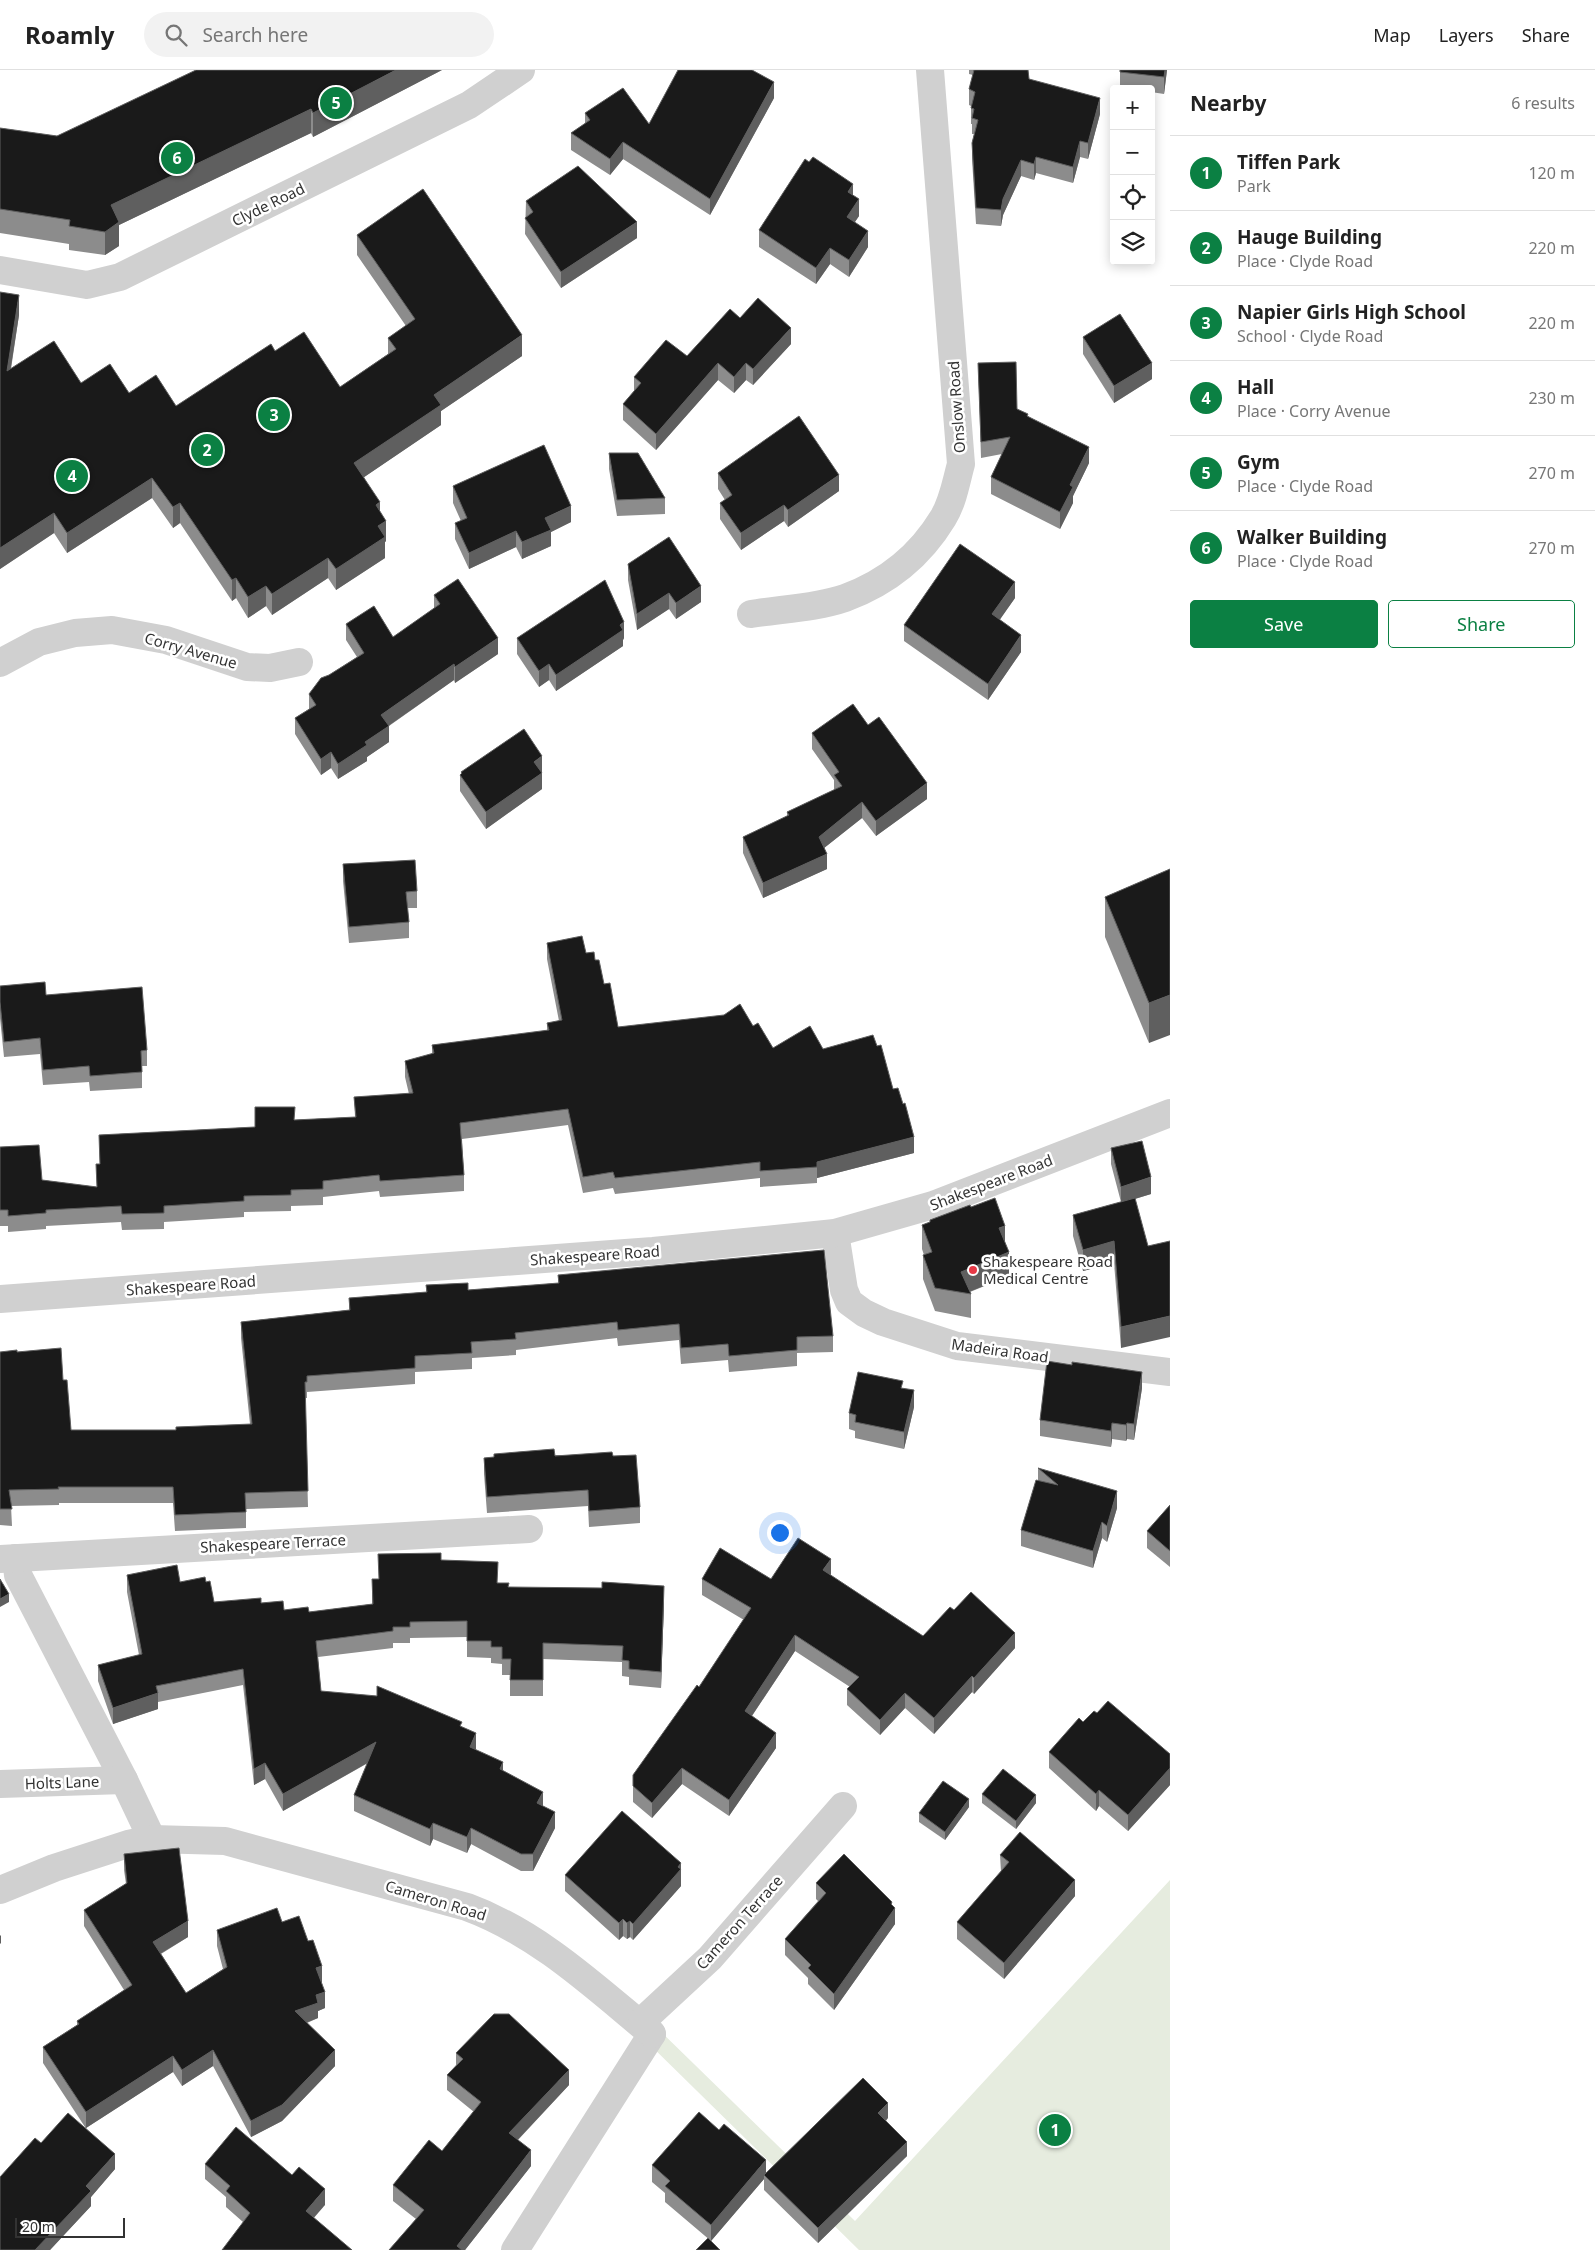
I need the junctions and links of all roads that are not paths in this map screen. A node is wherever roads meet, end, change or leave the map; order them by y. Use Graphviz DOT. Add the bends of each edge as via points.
graph roads {
  1 [pos="521,70"];
  2 [pos="930,70"];
  3 [pos="0,270"];
  4 [pos="751,614"];
  5 [pos="299,662"];
  6 [pos="0,663"];
  7 [pos="1170,1113"];
  8 [pos="835,1233"];
  9 [pos="0,1299"];
  10 [pos="1170,1372"];
  11 [pos="530,1529"];
  12 [pos="8,1559"];
  13 [pos="124,1780"];
  14 [pos="0,1784"];
  15 [pos="843,1806"];
  16 [pos="152,1839"];
  17 [pos="0,1890"];
  18 [pos="652,2034"];
  19 [pos="515,2250"];
  1 -- 3 [label="street, Clyde Road" via="468,105 120,277 87,285"];
  2 -- 4 [label="street, Onslow Road" via="961,464 953,494 944,517 926,543 901,568 874,586 843,598"];
  5 -- 6 [label="street, Corry Avenue" via="270,668 247,666 166,640 112,630 75,633 39,642"];
  7 -- 8 [label="street, Shakespeare Road" via="933,1205"];
  8 -- 9 [label="street, Shakespeare Road" via="652,1251"];
  8 -- 10 [label="street, Madeira Road" via="844,1290 849,1302 884,1322 957,1346"];
  11 -- 12 [label="street, Shakespeare Terrace"];
  12 -- 13 [label="street, Shakespeare Terrace"];
  13 -- 14 [label="street, Holts Lane"];
  13 -- 16 [label="street, Shakespeare Terrace"];
  15 -- 18 [label="street, Cameron Terrace" via="710,1958 642,2021"];
  16 -- 17 [label="street, Cameron Road" via="84,1858"];
  16 -- 18 [label="street, Cameron Road" via="225,1842 467,1907 490,1916 555,1954"];
  18 -- 19 [label="street"];
}
